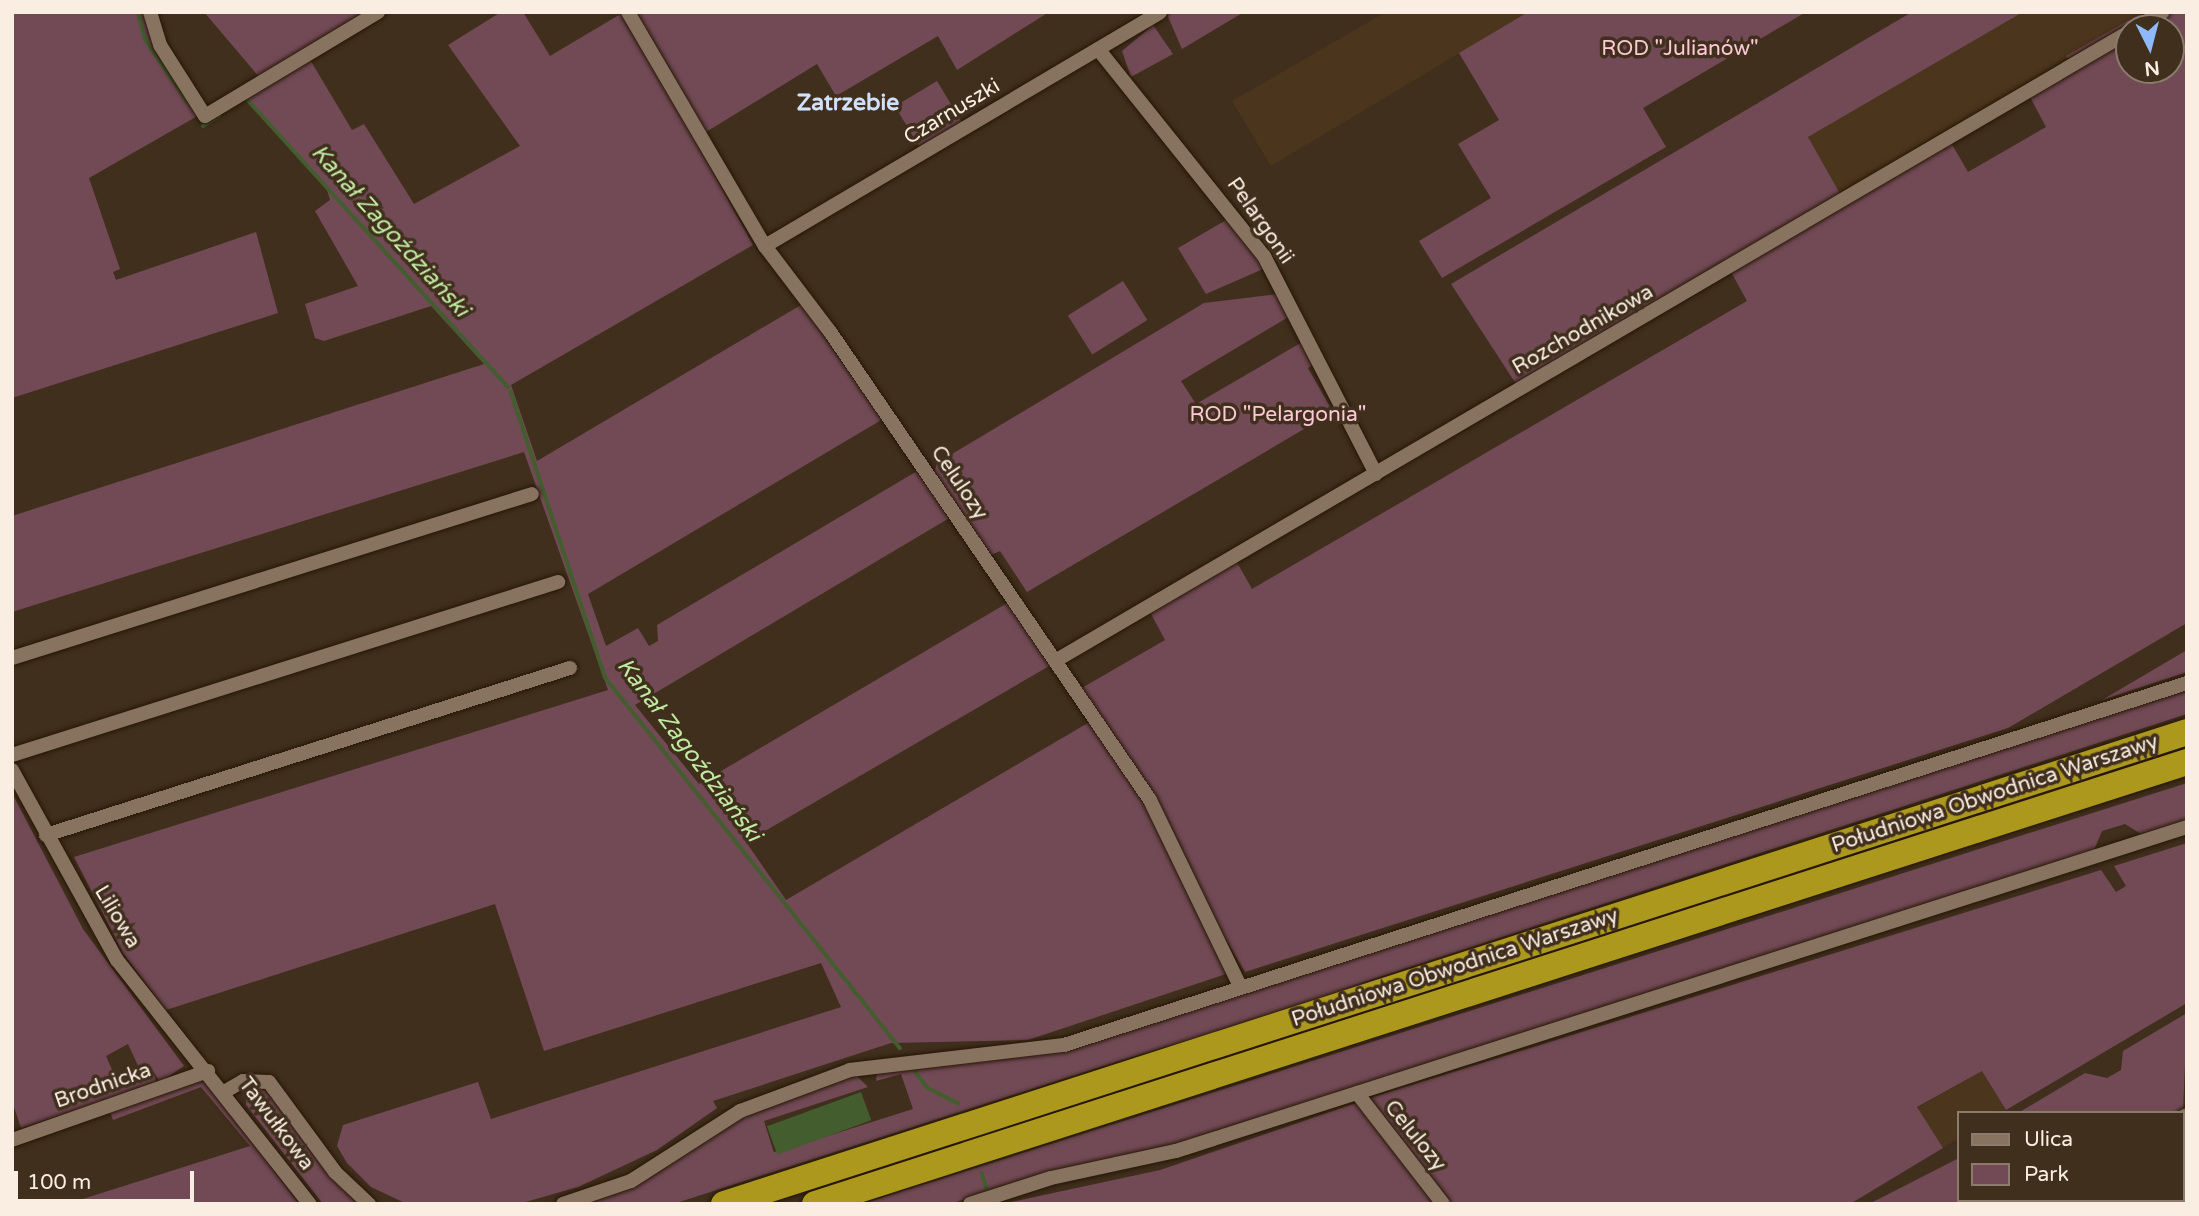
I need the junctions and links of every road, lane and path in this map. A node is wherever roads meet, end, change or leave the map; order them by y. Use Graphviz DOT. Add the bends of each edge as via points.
graph roads {
  1 [pos="150,12"];
  2 [pos="378,12"];
  3 [pos="628,12"];
  4 [pos="1160,12"];
  5 [pos="2115,40"];
  6 [pos="1098,50"];
  7 [pos="765,246"];
  8 [pos="1376,474"];
  9 [pos="532,494"];
  10 [pos="558,582"];
  11 [pos="12,658"];
  12 [pos="1055,661"];
  13 [pos="570,668"];
  14 [pos="2187,683"];
  15 [pos="2187,732"];
  16 [pos="12,755"];
  17 [pos="2187,762"];
  18 [pos="12,770"];
  19 [pos="2187,827"];
  20 [pos="47,835"];
  21 [pos="1240,986"];
  22 [pos="208,1071"];
  23 [pos="225,1092"];
  24 [pos="1357,1093"];
  25 [pos="12,1140"];
  26 [pos="310,1204"];
  27 [pos="369,1204"];
  28 [pos="563,1204"];
  29 [pos="724,1204"];
  30 [pos="815,1204"];
  31 [pos="970,1204"];
  32 [pos="1443,1204"];
  1 -- 2 [label="street" via="160,45 205,116"];
  3 -- 7 [label="street, Celulozy"];
  4 -- 6 [label="street, Czarnuszki"];
  5 -- 8 [label="street, Rozchodnikowa"];
  6 -- 7 [label="street, Czarnuszki"];
  6 -- 8 [label="street, Pelargonii" via="1265,256"];
  7 -- 12 [label="street, Celulozy"];
  8 -- 12 [label="street, Rozchodnikowa"];
  9 -- 11 [label="street"];
  10 -- 16 [label="street"];
  12 -- 21 [label="street, Celulozy" via="1150,800"];
  13 -- 20 [label="street"];
  14 -- 21 [label="street"];
  15 -- 29 [label="highway, Południowa Obwodnica Warszawy"];
  17 -- 30 [label="highway, Południowa Obwodnica Warszawy"];
  18 -- 20 [label="street, Liliowa"];
  19 -- 24 [label="street"];
  20 -- 22 [label="street, Liliowa" via="117,960"];
  21 -- 28 [label="street" via="1039,1051 850,1070 740,1111 631,1181"];
  22 -- 23 [label="street, Tawułkowa"];
  22 -- 25 [label="street, Brodnicka"];
  23 -- 26 [label="street, Tawułkowa"];
  23 -- 27 [label="street" via="252,1079 278,1089 335,1172"];
  24 -- 31 [label="street" via="1135,1164 1051,1178"];
  24 -- 32 [label="street, Celulozy"];
}
